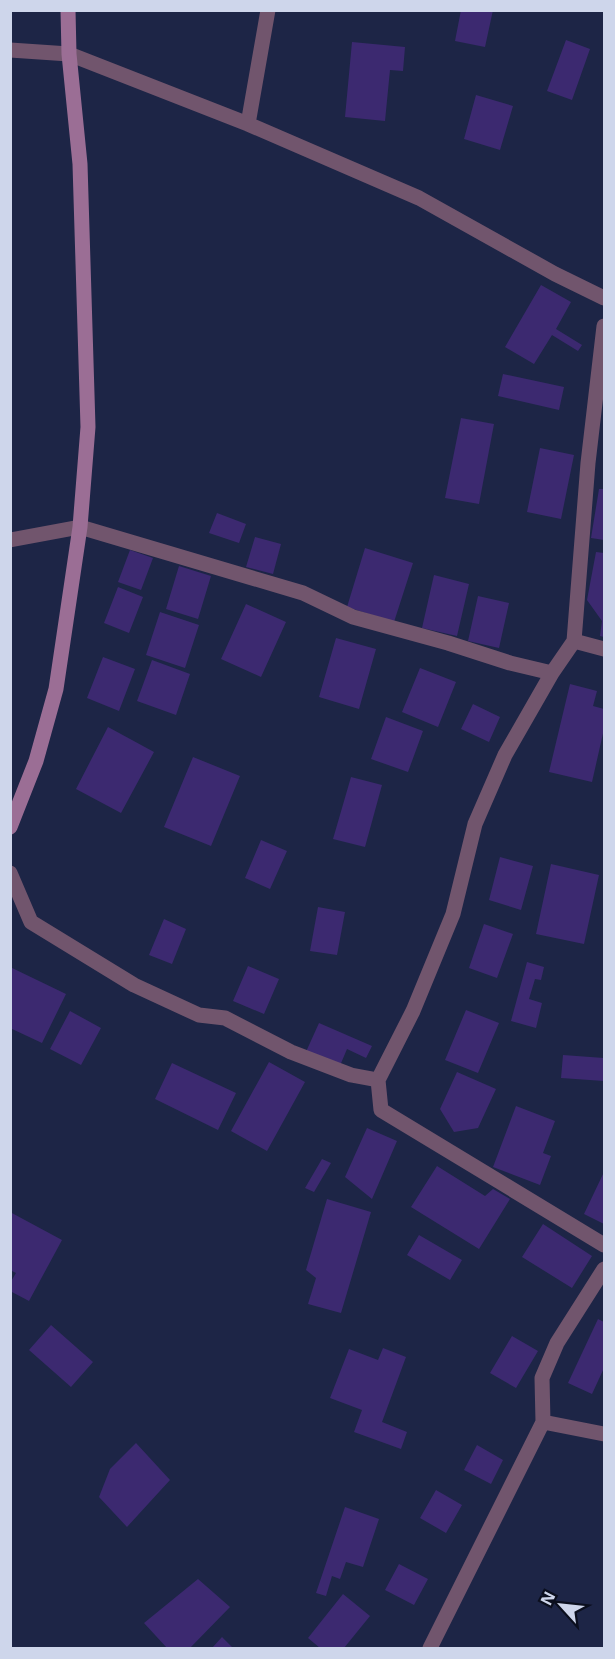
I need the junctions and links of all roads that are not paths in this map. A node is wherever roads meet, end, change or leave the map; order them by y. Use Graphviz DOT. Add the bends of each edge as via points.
graph roads {
  1 [pos="68,10"];
  2 [pos="268,10"];
  3 [pos="10,50"];
  4 [pos="69,54"];
  5 [pos="248,124"];
  6 [pos="604,297"];
  7 [pos="604,326"];
  8 [pos="80,527"];
  9 [pos="10,540"];
  10 [pos="574,641"];
  11 [pos="604,649"];
  12 [pos="552,673"];
  13 [pos="10,827"];
  14 [pos="10,873"];
  15 [pos="378,1080"];
  16 [pos="604,1245"];
  17 [pos="604,1269"];
  18 [pos="543,1422"];
  19 [pos="604,1434"];
  20 [pos="430,1648"];
  1 -- 4 [label="street"];
  2 -- 5 [label="street"];
  3 -- 4 [label="street"];
  4 -- 5 [label="street"];
  4 -- 8 [label="street" via="80,164 88,427"];
  5 -- 6 [label="street" via="419,198"];
  7 -- 10 [label="street"];
  8 -- 9 [label="street"];
  8 -- 12 [label="street" via="303,593 353,617"];
  8 -- 13 [label="street" via="56,689 36,761"];
  10 -- 11 [label="street"];
  10 -- 12 [label="street"];
  12 -- 15 [label="street" via="505,755 475,824 453,914 413,1011"];
  14 -- 15 [label="street" via="31,922 134,985 199,1015 225,1018 291,1052 351,1075"];
  15 -- 16 [label="street" via="381,1110"];
  17 -- 18 [label="street" via="557,1342 542,1378"];
  18 -- 19 [label="street"];
  18 -- 20 [label="street"];
}
